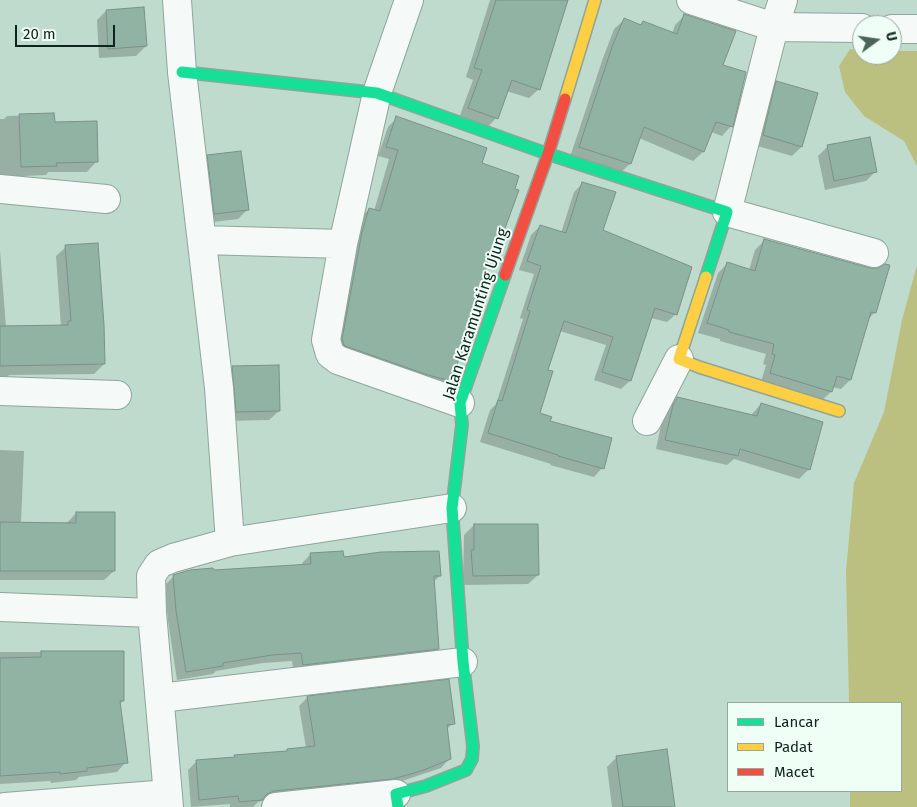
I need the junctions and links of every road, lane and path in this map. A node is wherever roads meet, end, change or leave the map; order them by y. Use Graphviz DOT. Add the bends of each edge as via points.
graph roads {
  1 [pos="177,0"];
  2 [pos="409,0"];
  3 [pos="595,0"];
  4 [pos="691,0"];
  5 [pos="782,0"];
  6 [pos="774,27"];
  7 [pos="852,28"];
  8 [pos="902,28"];
  9 [pos="917,29"];
  10 [pos="182,72"];
  11 [pos="376,94"];
  12 [pos="548,154"];
  13 [pos="0,189"];
  14 [pos="106,199"];
  15 [pos="727,212"];
  16 [pos="202,240"];
  17 [pos="343,244"];
  18 [pos="874,253"];
  19 [pos="680,359"];
  20 [pos="0,391"];
  21 [pos="117,396"];
  22 [pos="460,403"];
  23 [pos="839,410"];
  24 [pos="647,421"];
  25 [pos="452,508"];
  26 [pos="230,542"];
  27 [pos="0,607"];
  28 [pos="152,613"];
  29 [pos="463,662"];
  30 [pos="160,698"];
  31 [pos="169,800"];
  32 [pos="397,801"];
  33 [pos="5,807"];
  34 [pos="276,807"];
  1 -- 10 [label="street"];
  2 -- 11 [label="street"];
  3 -- 12 [label="street, Jalan Karamunting Ujung"];
  4 -- 6 [label="street"];
  5 -- 6 [label="street"];
  6 -- 7 [label="street"];
  6 -- 15 [label="street"];
  8 -- 9 [label="street"];
  10 -- 11 [label="street"];
  10 -- 16 [label="street"];
  11 -- 12 [label="street"];
  11 -- 17 [label="street"];
  12 -- 15 [label="street"];
  12 -- 22 [label="street, Jalan Karamunting Ujung"];
  13 -- 14 [label="street"];
  15 -- 18 [label="street"];
  15 -- 19 [label="street"];
  16 -- 17 [label="street"];
  16 -- 26 [label="street" via="219,388"];
  17 -- 22 [label="street" via="326,340 330,354 338,360"];
  19 -- 23 [label="street"];
  19 -- 24 [label="street"];
  20 -- 21 [label="street"];
  22 -- 25 [label="street, Jalan Karamunting Ujung" via="462,425"];
  25 -- 26 [label="street"];
  25 -- 29 [label="street, Jalan Karamunting Ujung"];
  26 -- 28 [label="street" via="159,564 151,576"];
  27 -- 28 [label="street"];
  28 -- 30 [label="street"];
  29 -- 30 [label="street"];
  29 -- 32 [label="street, Jalan Karamunting Ujung" via="474,746 472,759 466,770"];
  30 -- 31 [label="street"];
  31 -- 33 [label="street"];
  32 -- 34 [label="street"];
}
